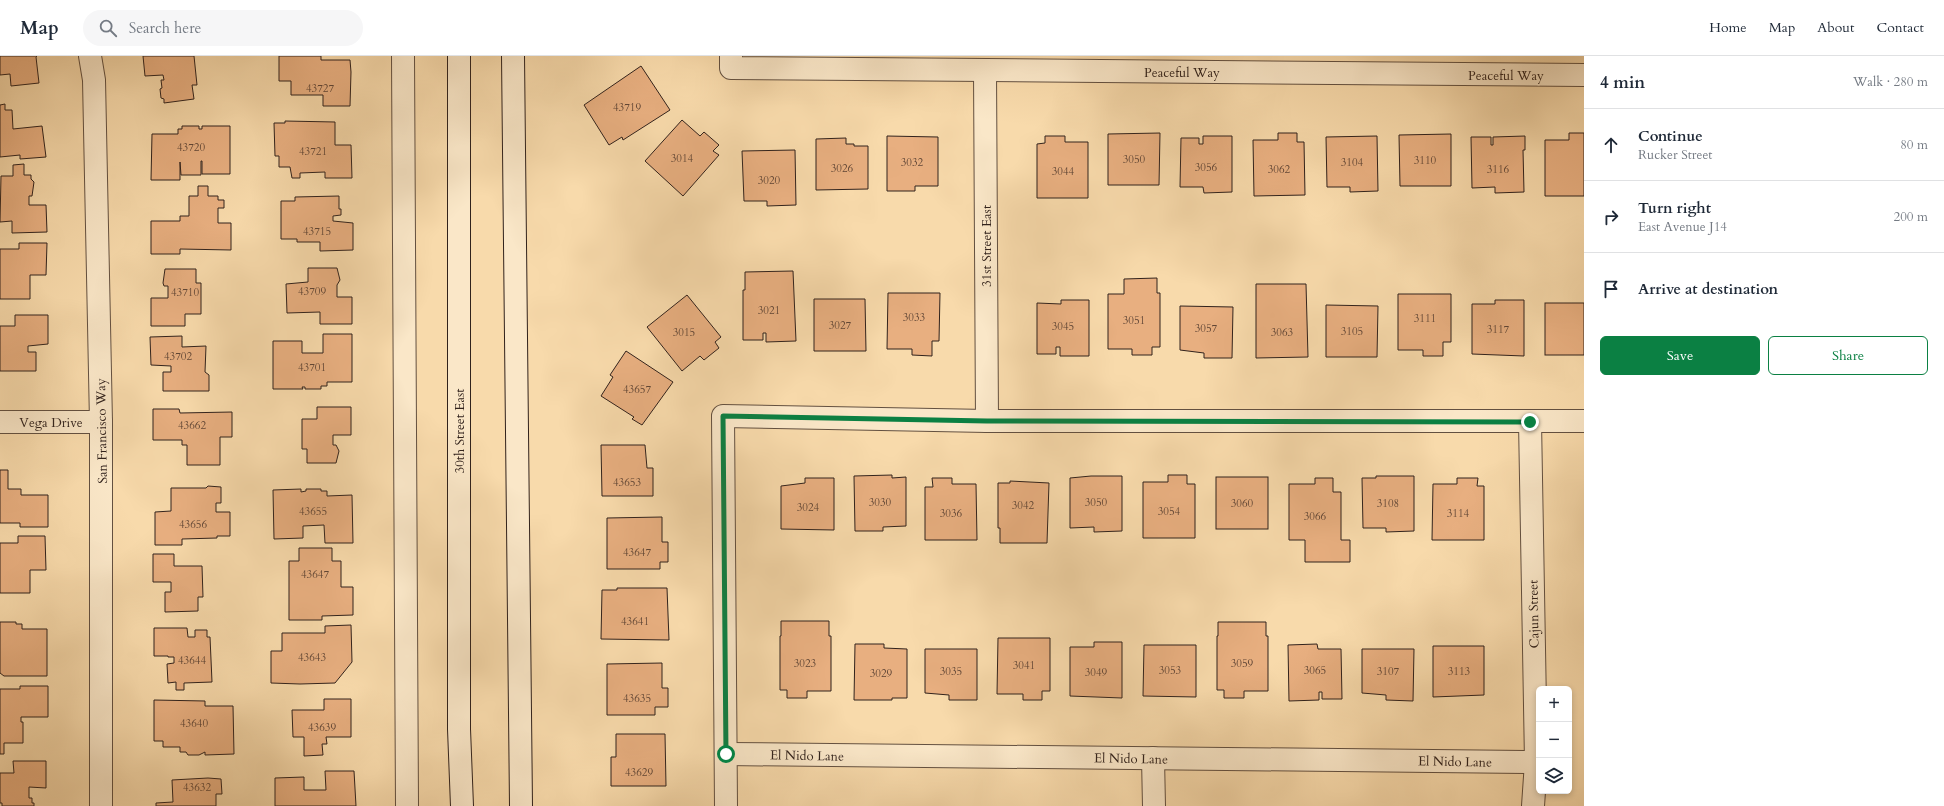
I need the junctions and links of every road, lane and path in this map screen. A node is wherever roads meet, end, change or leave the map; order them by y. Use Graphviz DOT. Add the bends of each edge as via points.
graph roads {
  1 [pos="90,56"];
  2 [pos="403,56"];
  3 [pos="459,56"];
  4 [pos="513,56"];
  5 [pos="731,62"];
  6 [pos="985,71"];
  7 [pos="1584,75"];
  8 [pos="987,421"];
  9 [pos="1584,421"];
  10 [pos="0,422"];
  11 [pos="101,422"];
  12 [pos="1530,422"];
  13 [pos="726,754"];
  14 [pos="1153,758"];
  15 [pos="1536,762"];
  16 [pos="101,806"];
  17 [pos="407,806"];
  18 [pos="462,806"];
  19 [pos="521,806"];
  20 [pos="726,806"];
  21 [pos="1154,806"];
  22 [pos="1533,806"];
  1 -- 11 [label="street, San Francisco Way" via="94,80"];
  2 -- 17 [label="street"];
  3 -- 18 [label="street, 30th Street East" via="459,729"];
  4 -- 19 [label="street"];
  5 -- 6 [label="street, Peaceful Way"];
  6 -- 7 [label="street, Peaceful Way"];
  6 -- 8 [label="street, 31st Street East"];
  8 -- 12 [label="street"];
  8 -- 13 [label="street" via="723,416"];
  9 -- 12 [label="street"];
  10 -- 11 [label="street, Vega Drive"];
  11 -- 16 [label="street, San Francisco Way"];
  12 -- 15 [label="street, Cajun Street"];
  13 -- 14 [label="street, El Nido Lane"];
  13 -- 20 [label="street"];
  14 -- 15 [label="street, El Nido Lane"];
  14 -- 21 [label="street"];
  15 -- 22 [label="street, Cajun Street"];
}
